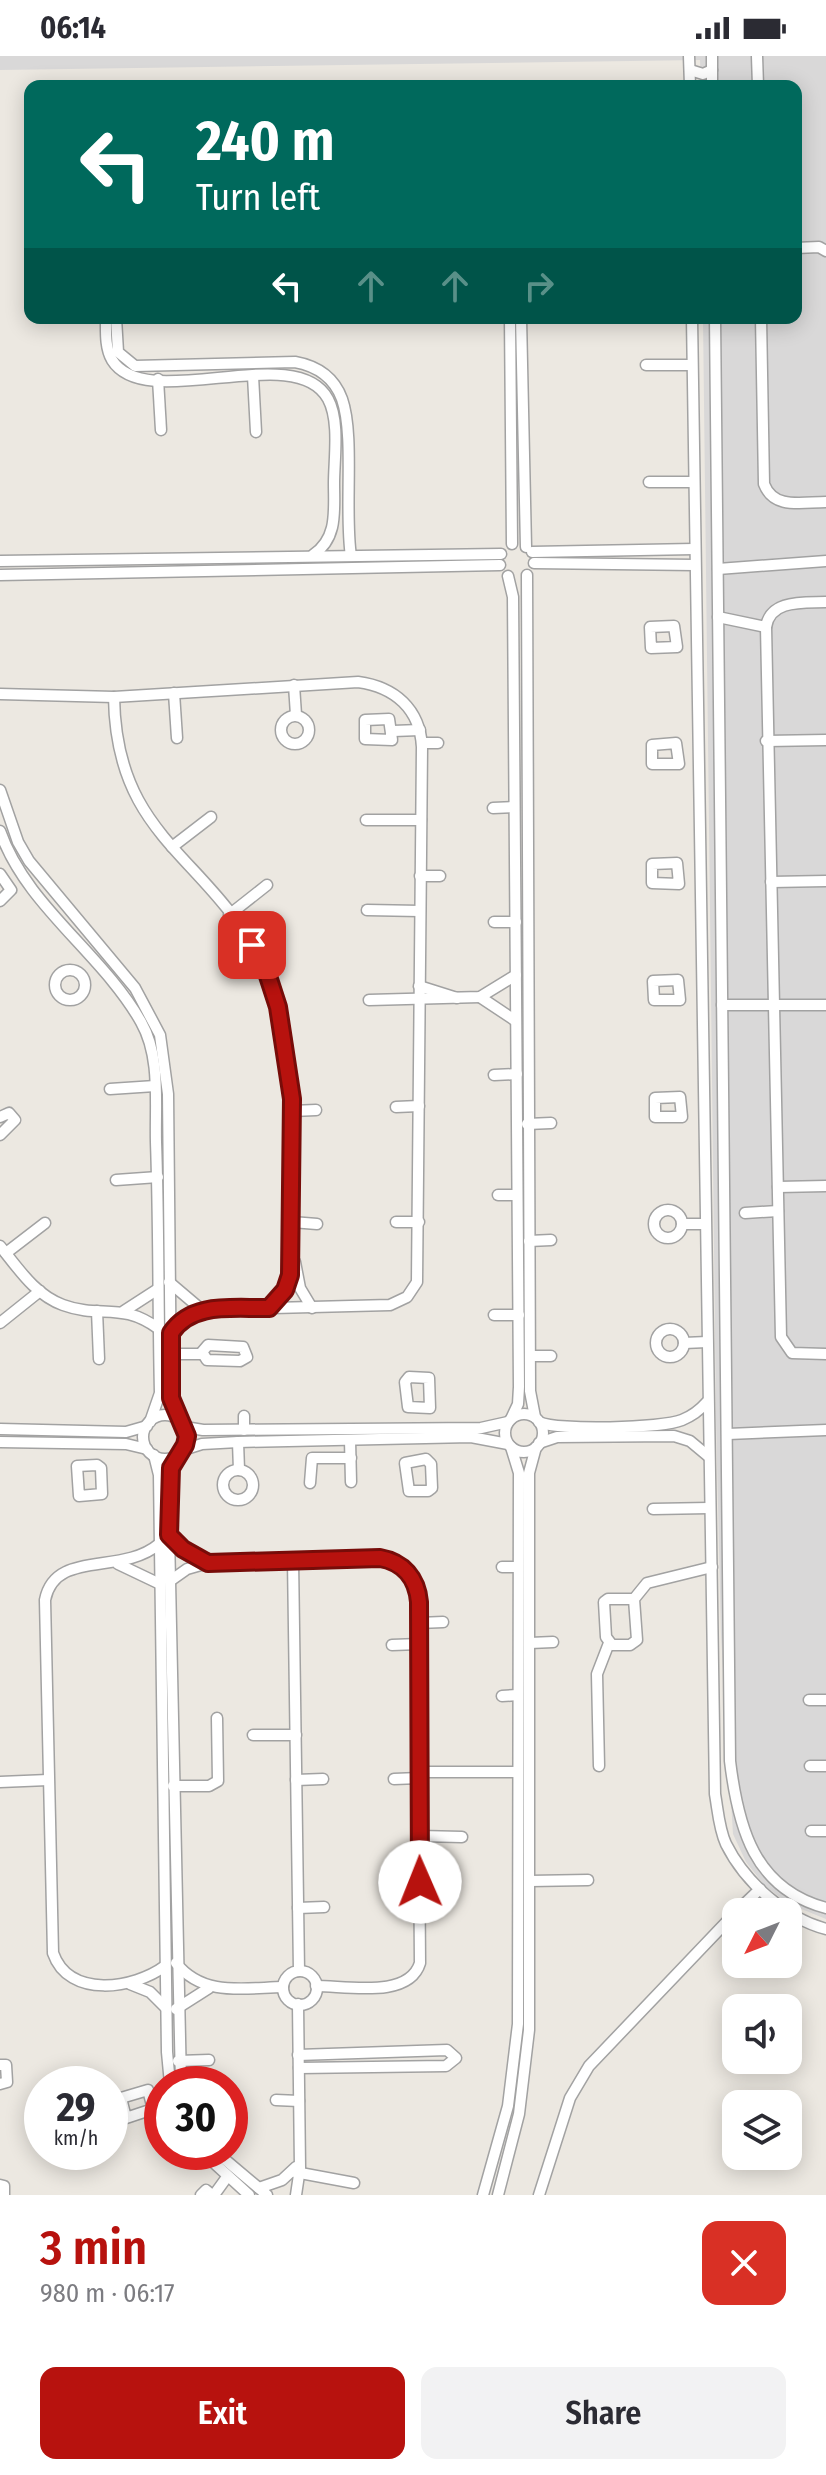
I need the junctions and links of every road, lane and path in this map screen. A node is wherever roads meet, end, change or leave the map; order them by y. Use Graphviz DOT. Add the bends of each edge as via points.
graph roads {
  1 [pos="689,56"];
  2 [pos="712,56"];
  3 [pos="757,56"];
  4 [pos="690,70"];
  5 [pos="712,70"];
  6 [pos="690,80"];
  7 [pos="712,80"];
  8 [pos="758,80"];
  9 [pos="802,248"];
  10 [pos="826,251"];
  11 [pos="106,324"];
  12 [pos="116,324"];
  13 [pos="510,324"];
  14 [pos="521,324"];
  15 [pos="692,324"];
  16 [pos="715,324"];
  17 [pos="761,324"];
  18 [pos="646,365"];
  19 [pos="692,365"];
  20 [pos="204,366"];
  21 [pos="253,376"];
  22 [pos="158,379"];
  23 [pos="205,379"];
  24 [pos="511,397"];
  25 [pos="523,397"];
  26 [pos="161,430"];
  27 [pos="256,432"];
  28 [pos="649,482"];
  29 [pos="693,482"];
  30 [pos="826,502"];
  31 [pos="512,544"];
  32 [pos="694,549"];
  33 [pos="670,550"];
  34 [pos="531,554"];
  35 [pos="313,555"];
  36 [pos="351,556"];
  37 [pos="500,560"];
  38 [pos="0,561"];
  39 [pos="826,561"];
  40 [pos="669,563"];
  41 [pos="694,565"];
  42 [pos="718,569"];
  43 [pos="0,575"];
  44 [pos="527,575"];
  45 [pos="508,576"];
  46 [pos="826,602"];
  47 [pos="718,617"];
  48 [pos="766,627"];
  49 [pos="696,636"];
  50 [pos="677,637"];
  51 [pos="294,685"];
  52 [pos="174,693"];
  53 [pos="1,695"];
  54 [pos="114,697"];
  55 [pos="296,715"];
  56 [pos="420,730"];
  57 [pos="393,731"];
  58 [pos="177,738"];
  59 [pos="826,740"];
  60 [pos="766,741"];
  61 [pos="422,743"];
  62 [pos="438,743"];
  63 [pos="679,754"];
  64 [pos="697,754"];
  65 [pos="0,790"];
  66 [pos="514,807"];
  67 [pos="493,808"];
  68 [pos="211,817"];
  69 [pos="366,820"];
  70 [pos="421,820"];
  71 [pos="0,831"];
  72 [pos="172,847"];
  73 [pos="520,851"];
  74 [pos="21,872"];
  75 [pos="699,873"];
  76 [pos="680,874"];
  77 [pos="420,876"];
  78 [pos="440,876"];
  79 [pos="3,878"];
  80 [pos="826,881"];
  81 [pos="771,882"];
  82 [pos="267,885"];
  83 [pos="0,901"];
  84 [pos="367,910"];
  85 [pos="420,911"];
  86 [pos="229,915"];
  87 [pos="494,922"];
  88 [pos="516,922"];
  89 [pos="85,927"];
  90 [pos="74,937"];
  91 [pos="96,962"];
  92 [pos="81,975"];
  93 [pos="516,975"];
  94 [pos="419,986"];
  95 [pos="681,990"];
  96 [pos="701,990"];
  97 [pos="480,997"];
  98 [pos="457,998"];
  99 [pos="369,1000"];
  100 [pos="419,1001"];
  101 [pos="722,1005"];
  102 [pos="774,1005"];
  103 [pos="826,1005"];
  104 [pos="516,1021"];
  105 [pos="517,1074"];
  106 [pos="494,1075"];
  107 [pos="155,1086"];
  108 [pos="110,1089"];
  109 [pos="419,1106"];
  110 [pos="396,1107"];
  111 [pos="683,1107"];
  112 [pos="704,1107"];
  113 [pos="316,1110"];
  114 [pos="292,1111"];
  115 [pos="0,1117"];
  116 [pos="551,1123"];
  117 [pos="527,1124"];
  118 [pos="0,1135"];
  119 [pos="522,1160"];
  120 [pos="158,1177"];
  121 [pos="116,1180"];
  122 [pos="826,1186"];
  123 [pos="778,1187"];
  124 [pos="498,1195"];
  125 [pos="517,1195"];
  126 [pos="778,1211"];
  127 [pos="745,1213"];
  128 [pos="292,1222"];
  129 [pos="396,1222"];
  130 [pos="419,1222"];
  131 [pos="45,1223"];
  132 [pos="317,1224"];
  133 [pos="682,1224"];
  134 [pos="705,1224"];
  135 [pos="551,1240"];
  136 [pos="529,1241"];
  137 [pos="3,1249"];
  138 [pos="291,1254"];
  139 [pos="169,1282"];
  140 [pos="158,1289"];
  141 [pos="40,1291"];
  142 [pos="269,1308"];
  143 [pos="312,1308"];
  144 [pos="202,1310"];
  145 [pos="97,1311"];
  146 [pos="124,1311"];
  147 [pos="494,1315"];
  148 [pos="519,1315"];
  149 [pos="0,1323"];
  150 [pos="159,1329"];
  151 [pos="171,1333"];
  152 [pos="707,1342"];
  153 [pos="684,1343"];
  154 [pos="170,1354"];
  155 [pos="202,1354"];
  156 [pos="826,1354"];
  157 [pos="530,1356"];
  158 [pos="551,1356"];
  159 [pos="99,1359"];
  160 [pos="524,1391"];
  161 [pos="165,1393"];
  162 [pos="707,1402"];
  163 [pos="418,1409"];
  164 [pos="244,1416"];
  165 [pos="510,1420"];
  166 [pos="537,1420"];
  167 [pos="148,1424"];
  168 [pos="181,1424"];
  169 [pos="419,1428"];
  170 [pos="0,1429"];
  171 [pos="244,1430"];
  172 [pos="826,1430"];
  173 [pos="728,1434"];
  174 [pos="350,1440"];
  175 [pos="415,1440"];
  176 [pos="0,1442"];
  177 [pos="238,1442"];
  178 [pos="88,1443"];
  179 [pos="510,1445"];
  180 [pos="538,1445"];
  181 [pos="150,1452"];
  182 [pos="180,1453"];
  183 [pos="708,1456"];
  184 [pos="351,1458"];
  185 [pos="418,1459"];
  186 [pos="90,1465"];
  187 [pos="239,1470"];
  188 [pos="351,1482"];
  189 [pos="310,1483"];
  190 [pos="164,1485"];
  191 [pos="709,1508"];
  192 [pos="653,1509"];
  193 [pos="169,1535"];
  194 [pos="159,1544"];
  195 [pos="293,1560"];
  196 [pos="116,1563"];
  197 [pos="208,1563"];
  198 [pos="502,1567"];
  199 [pos="518,1567"];
  200 [pos="712,1567"];
  201 [pos="165,1582"];
  202 [pos="634,1599"];
  203 [pos="443,1622"];
  204 [pos="419,1623"];
  205 [pos="553,1642"];
  206 [pos="530,1643"];
  207 [pos="609,1643"];
  208 [pos="419,1644"];
  209 [pos="392,1645"];
  210 [pos="518,1695"];
  211 [pos="502,1696"];
  212 [pos="809,1700"];
  213 [pos="826,1700"];
  214 [pos="217,1718"];
  215 [pos="253,1735"];
  216 [pos="296,1735"];
  217 [pos="599,1766"];
  218 [pos="810,1766"];
  219 [pos="826,1766"];
  220 [pos="517,1772"];
  221 [pos="419,1775"];
  222 [pos="323,1779"];
  223 [pos="394,1779"];
  224 [pos="48,1780"];
  225 [pos="296,1780"];
  226 [pos="0,1782"];
  227 [pos="173,1786"];
  228 [pos="811,1831"];
  229 [pos="826,1831"];
  230 [pos="420,1836"];
  231 [pos="462,1837"];
  232 [pos="588,1880"];
  233 [pos="530,1881"];
  234 [pos="760,1889"];
  235 [pos="751,1898"];
  236 [pos="421,1906"];
  237 [pos="324,1907"];
  238 [pos="399,1907"];
  239 [pos="298,1908"];
  240 [pos="517,1908"];
  241 [pos="530,1908"];
  242 [pos="826,1908"];
  243 [pos="722,1927"];
  244 [pos="826,1929"];
  245 [pos="170,1933"];
  246 [pos="170,1965"];
  247 [pos="299,1971"];
  248 [pos="128,1983"];
  249 [pos="316,1986"];
  250 [pos="283,1987"];
  251 [pos="209,1988"];
  252 [pos="298,2004"];
  253 [pos="171,2009"];
  254 [pos="298,2055"];
  255 [pos="209,2060"];
  256 [pos="178,2061"];
  257 [pos="0,2065"];
  258 [pos="170,2066"];
  259 [pos="179,2066"];
  260 [pos="299,2068"];
  261 [pos="0,2084"];
  262 [pos="276,2100"];
  263 [pos="299,2101"];
  264 [pos="297,2169"];
  265 [pos="220,2170"];
  266 [pos="234,2170"];
  267 [pos="227,2177"];
  268 [pos="354,2183"];
  269 [pos="0,2185"];
  270 [pos="258,2193"];
  271 [pos="4,2195"];
  272 [pos="201,2195"];
  273 [pos="213,2195"];
  274 [pos="296,2195"];
  275 [pos="483,2195"];
  276 [pos="498,2195"];
  277 [pos="539,2195"];
  1 -- 4 [label="street"];
  2 -- 5 [label="street"];
  3 -- 8 [label="street"];
  4 -- 5 [label="street"];
  4 -- 6 [label="street"];
  5 -- 7 [label="street"];
  9 -- 10 [label="street"];
  11 -- 22 [label="street" via="115,363 131,376"];
  12 -- 20 [label="street" via="118,352 128,363 143,368"];
  13 -- 24 [label="street"];
  14 -- 25 [label="street"];
  15 -- 19 [label="street"];
  16 -- 42 [label="street"];
  17 -- 30 [label="street" via="764,484 780,503"];
  18 -- 19 [label="street"];
  19 -- 29 [label="street"];
  20 -- 23 [label="street"];
  20 -- 36 [label="street" via="295,362 330,380 345,412"];
  21 -- 23 [label="street"];
  21 -- 27 [label="street"];
  21 -- 35 [label="street" via="304,377 322,389 331,405 334,521 328,541"];
  22 -- 23 [label="street"];
  22 -- 26 [label="street"];
  24 -- 25 [label="street"];
  24 -- 31 [label="street"];
  25 -- 34 [label="street"];
  28 -- 29 [label="street"];
  29 -- 32 [label="street"];
  31 -- 34 [label="street"];
  31 -- 37 [label="street"];
  32 -- 33 [label="street"];
  32 -- 41 [label="street"];
  33 -- 34 [label="street"];
  33 -- 40 [label="street"];
  34 -- 40 [label="street"];
  34 -- 44 [label="street"];
  35 -- 36 [label="street"];
  35 -- 38 [label="street"];
  36 -- 37 [label="street"];
  37 -- 43 [label="street"];
  37 -- 45 [label="street"];
  39 -- 42 [label="street"];
  40 -- 41 [label="street"];
  41 -- 49 [label="street"];
  42 -- 47 [label="street"];
  44 -- 45 [label="street"];
  44 -- 73 [label="street"];
  45 -- 66 [label="street" via="513,597"];
  46 -- 48 [label="street" via="782,606 773,611"];
  47 -- 48 [label="street"];
  47 -- 101 [label="street"];
  48 -- 60 [label="street"];
  49 -- 50 [label="street"];
  49 -- 64 [label="street"];
  51 -- 52 [label="street"];
  51 -- 55 [label="street"];
  51 -- 56 [label="street" via="358,682 383,688 408,707"];
  52 -- 54 [label="street"];
  52 -- 58 [label="street"];
  53 -- 54 [label="street"];
  54 -- 72 [label="street" via="126,780"];
  56 -- 57 [label="street"];
  56 -- 61 [label="street"];
  59 -- 60 [label="street"];
  60 -- 81 [label="street"];
  61 -- 62 [label="street"];
  61 -- 70 [label="street"];
  63 -- 64 [label="street"];
  64 -- 75 [label="street"];
  65 -- 89 [label="street" via="23,852"];
  66 -- 67 [label="street"];
  66 -- 73 [label="street"];
  68 -- 72 [label="street"];
  69 -- 70 [label="street"];
  70 -- 77 [label="street"];
  71 -- 74 [label="street"];
  72 -- 86 [label="street"];
  73 -- 88 [label="street"];
  73 -- 117 [label="street"];
  74 -- 79 [label="street"];
  74 -- 90 [label="street"];
  75 -- 76 [label="street"];
  75 -- 96 [label="street"];
  77 -- 78 [label="street"];
  77 -- 85 [label="street"];
  79 -- 83 [label="street" via="11,890"];
  80 -- 81 [label="street"];
  81 -- 102 [label="street"];
  82 -- 86 [label="street"];
  84 -- 85 [label="street"];
  85 -- 94 [label="street"];
  86 -- 114 [label="street" via="273,988 286,1045"];
  87 -- 88 [label="street"];
  88 -- 93 [label="street"];
  89 -- 90 [label="street"];
  89 -- 139 [label="street" via="142,998 163,1045"];
  90 -- 91 [label="street"];
  91 -- 92 [label="street"];
  91 -- 107 [label="street" via="143,1024"];
  93 -- 97 [label="street"];
  93 -- 104 [label="street"];
  94 -- 98 [label="street"];
  94 -- 100 [label="street"];
  95 -- 96 [label="street"];
  96 -- 112 [label="street"];
  97 -- 98 [label="street"];
  97 -- 104 [label="street"];
  98 -- 100 [label="street"];
  99 -- 100 [label="street"];
  100 -- 109 [label="street"];
  101 -- 102 [label="street"];
  101 -- 173 [label="street"];
  102 -- 103 [label="street"];
  102 -- 123 [label="street"];
  104 -- 105 [label="street"];
  105 -- 106 [label="street"];
  105 -- 119 [label="street"];
  107 -- 108 [label="street"];
  107 -- 120 [label="street"];
  109 -- 110 [label="street"];
  109 -- 130 [label="street"];
  111 -- 112 [label="street"];
  112 -- 134 [label="street"];
  113 -- 114 [label="street"];
  114 -- 128 [label="street"];
  115 -- 118 [label="street" via="9,1113 15,1120"];
  116 -- 117 [label="street"];
  117 -- 119 [label="street"];
  119 -- 125 [label="street"];
  119 -- 136 [label="street"];
  120 -- 121 [label="street"];
  120 -- 140 [label="street"];
  122 -- 123 [label="street"];
  123 -- 126 [label="street"];
  124 -- 125 [label="street"];
  125 -- 148 [label="street"];
  126 -- 127 [label="street"];
  126 -- 156 [label="street" via="782,1344 792,1353"];
  128 -- 132 [label="street"];
  128 -- 138 [label="street"];
  129 -- 130 [label="street"];
  130 -- 143 [label="street" via="419,1276 407,1297 390,1305"];
  131 -- 137 [label="street"];
  133 -- 134 [label="street"];
  134 -- 152 [label="street"];
  135 -- 136 [label="street"];
  136 -- 157 [label="street"];
  137 -- 141 [label="street"];
  138 -- 142 [label="street" via="288,1285"];
  138 -- 143 [label="street"];
  139 -- 144 [label="street"];
  139 -- 151 [label="street"];
  140 -- 146 [label="street"];
  140 -- 150 [label="street"];
  141 -- 145 [label="street" via="61,1305"];
  141 -- 149 [label="street"];
  142 -- 143 [label="street"];
  142 -- 144 [label="street"];
  144 -- 151 [label="street" via="184,1318"];
  145 -- 146 [label="street"];
  145 -- 159 [label="street"];
  146 -- 150 [label="street"];
  147 -- 148 [label="street"];
  148 -- 160 [label="street"];
  150 -- 161 [label="street"];
  151 -- 154 [label="street"];
  152 -- 153 [label="street"];
  152 -- 162 [label="street"];
  154 -- 155 [label="street"];
  154 -- 161 [label="street"];
  157 -- 158 [label="street"];
  157 -- 160 [label="street"];
  160 -- 165 [label="street"];
  160 -- 166 [label="street"];
  161 -- 167 [label="street"];
  161 -- 168 [label="street"];
  162 -- 166 [label="street" via="690,1417 671,1423 558,1427"];
  162 -- 183 [label="street"];
  163 -- 169 [label="street"];
  164 -- 171 [label="street"];
  165 -- 166 [label="street" via="524,1414"];
  165 -- 169 [label="street" via="481,1428"];
  165 -- 179 [label="street" via="505,1431"];
  166 -- 180 [label="street" via="543,1435"];
  167 -- 168 [label="street" via="163,1416"];
  167 -- 170 [label="street" via="126,1432"];
  167 -- 181 [label="street" via="144,1440"];
  168 -- 171 [label="street"];
  168 -- 182 [label="street" via="187,1441"];
  169 -- 171 [label="street"];
  172 -- 173 [label="street"];
  173 -- 242 [label="street" via="730,1746 738,1816 746,1841 777,1881 806,1902"];
  174 -- 175 [label="street"];
  174 -- 177 [label="street"];
  174 -- 184 [label="street"];
  175 -- 179 [label="street" via="482,1437"];
  175 -- 185 [label="street"];
  176 -- 178 [label="street"];
  177 -- 182 [label="street" via="208,1443"];
  177 -- 187 [label="street"];
  178 -- 181 [label="street" via="126,1444"];
  178 -- 186 [label="street"];
  179 -- 180 [label="street" via="524,1452"];
  179 -- 199 [label="street" via="519,1473"];
  180 -- 183 [label="street" via="557,1437 674,1436"];
  180 -- 206 [label="street" via="529,1466"];
  181 -- 182 [label="street" via="167,1459"];
  181 -- 190 [label="street"];
  182 -- 190 [label="street"];
  183 -- 191 [label="street"];
  184 -- 188 [label="street"];
  184 -- 189 [label="street" via="312,1458"];
  190 -- 193 [label="street"];
  190 -- 194 [label="street"];
  191 -- 192 [label="street"];
  191 -- 200 [label="street"];
  193 -- 197 [label="street"];
  193 -- 201 [label="street"];
  194 -- 196 [label="street" via="140,1557"];
  194 -- 201 [label="street"];
  195 -- 197 [label="street"];
  195 -- 204 [label="street" via="394,1562 414,1581"];
  195 -- 216 [label="street"];
  196 -- 201 [label="street"];
  196 -- 224 [label="street" via="66,1570 46,1593"];
  197 -- 201 [label="street"];
  198 -- 199 [label="street"];
  199 -- 210 [label="street"];
  200 -- 202 [label="street" via="647,1583"];
  200 -- 234 [label="street" via="715,1794 725,1842"];
  201 -- 227 [label="street"];
  201 -- 245 [label="street"];
  202 -- 207 [label="street" via="635,1642"];
  202 -- 207 [label="street" via="605,1600"];
  203 -- 204 [label="street"];
  204 -- 208 [label="street"];
  205 -- 206 [label="street"];
  206 -- 233 [label="street"];
  207 -- 217 [label="street" via="597,1674"];
  208 -- 209 [label="street"];
  208 -- 221 [label="street"];
  210 -- 211 [label="street"];
  210 -- 220 [label="street"];
  212 -- 213 [label="street"];
  214 -- 227 [label="street" via="218,1781"];
  215 -- 216 [label="street"];
  216 -- 225 [label="street"];
  218 -- 219 [label="street"];
  220 -- 221 [label="street"];
  220 -- 240 [label="street"];
  221 -- 223 [label="street"];
  221 -- 230 [label="street"];
  222 -- 225 [label="street"];
  224 -- 226 [label="street"];
  224 -- 248 [label="street" via="55,1959 82,1983"];
  225 -- 239 [label="street"];
  227 -- 245 [label="street"];
  228 -- 229 [label="street"];
  230 -- 231 [label="street"];
  230 -- 236 [label="street"];
  232 -- 233 [label="street"];
  233 -- 241 [label="street"];
  234 -- 235 [label="street"];
  234 -- 244 [label="street" via="796,1916"];
  236 -- 238 [label="street"];
  236 -- 249 [label="street" via="420,1963 408,1982"];
  237 -- 239 [label="street"];
  239 -- 247 [label="street"];
  240 -- 241 [label="street"];
  240 -- 275 [label="street" via="518,2024 512,2079"];
  241 -- 276 [label="street" via="526,2060 514,2138"];
  243 -- 277 [label="street" via="589,2066 570,2098"];
  245 -- 246 [label="street"];
  246 -- 248 [label="street"];
  246 -- 251 [label="street"];
  246 -- 253 [label="street"];
  247 -- 249 [label="street" via="311,1975"];
  247 -- 250 [label="street" via="288,1976"];
  248 -- 253 [label="street"];
  249 -- 252 [label="street" via="313,1998"];
  250 -- 251 [label="street"];
  250 -- 252 [label="street" via="287,1999"];
  251 -- 253 [label="street"];
  252 -- 254 [label="street"];
  253 -- 256 [label="street"];
  253 -- 258 [label="street"];
  254 -- 260 [label="street"];
  254 -- 260 [label="street" via="447,2050 456,2058 446,2066"];
  255 -- 256 [label="street"];
  256 -- 259 [label="street"];
  257 -- 261 [label="street" via="6,2065 7,2083"];
  260 -- 263 [label="street"];
  262 -- 263 [label="street"];
  263 -- 264 [label="street"];
  264 -- 268 [label="street"];
  264 -- 270 [label="street"];
  264 -- 274 [label="street"];
  265 -- 267 [label="street"];
  266 -- 270 [label="street"];
  267 -- 270 [label="street"];
  267 -- 273 [label="street"];
  269 -- 271 [label="street"];
  272 -- 273 [label="street" via="206,2190"];
}
